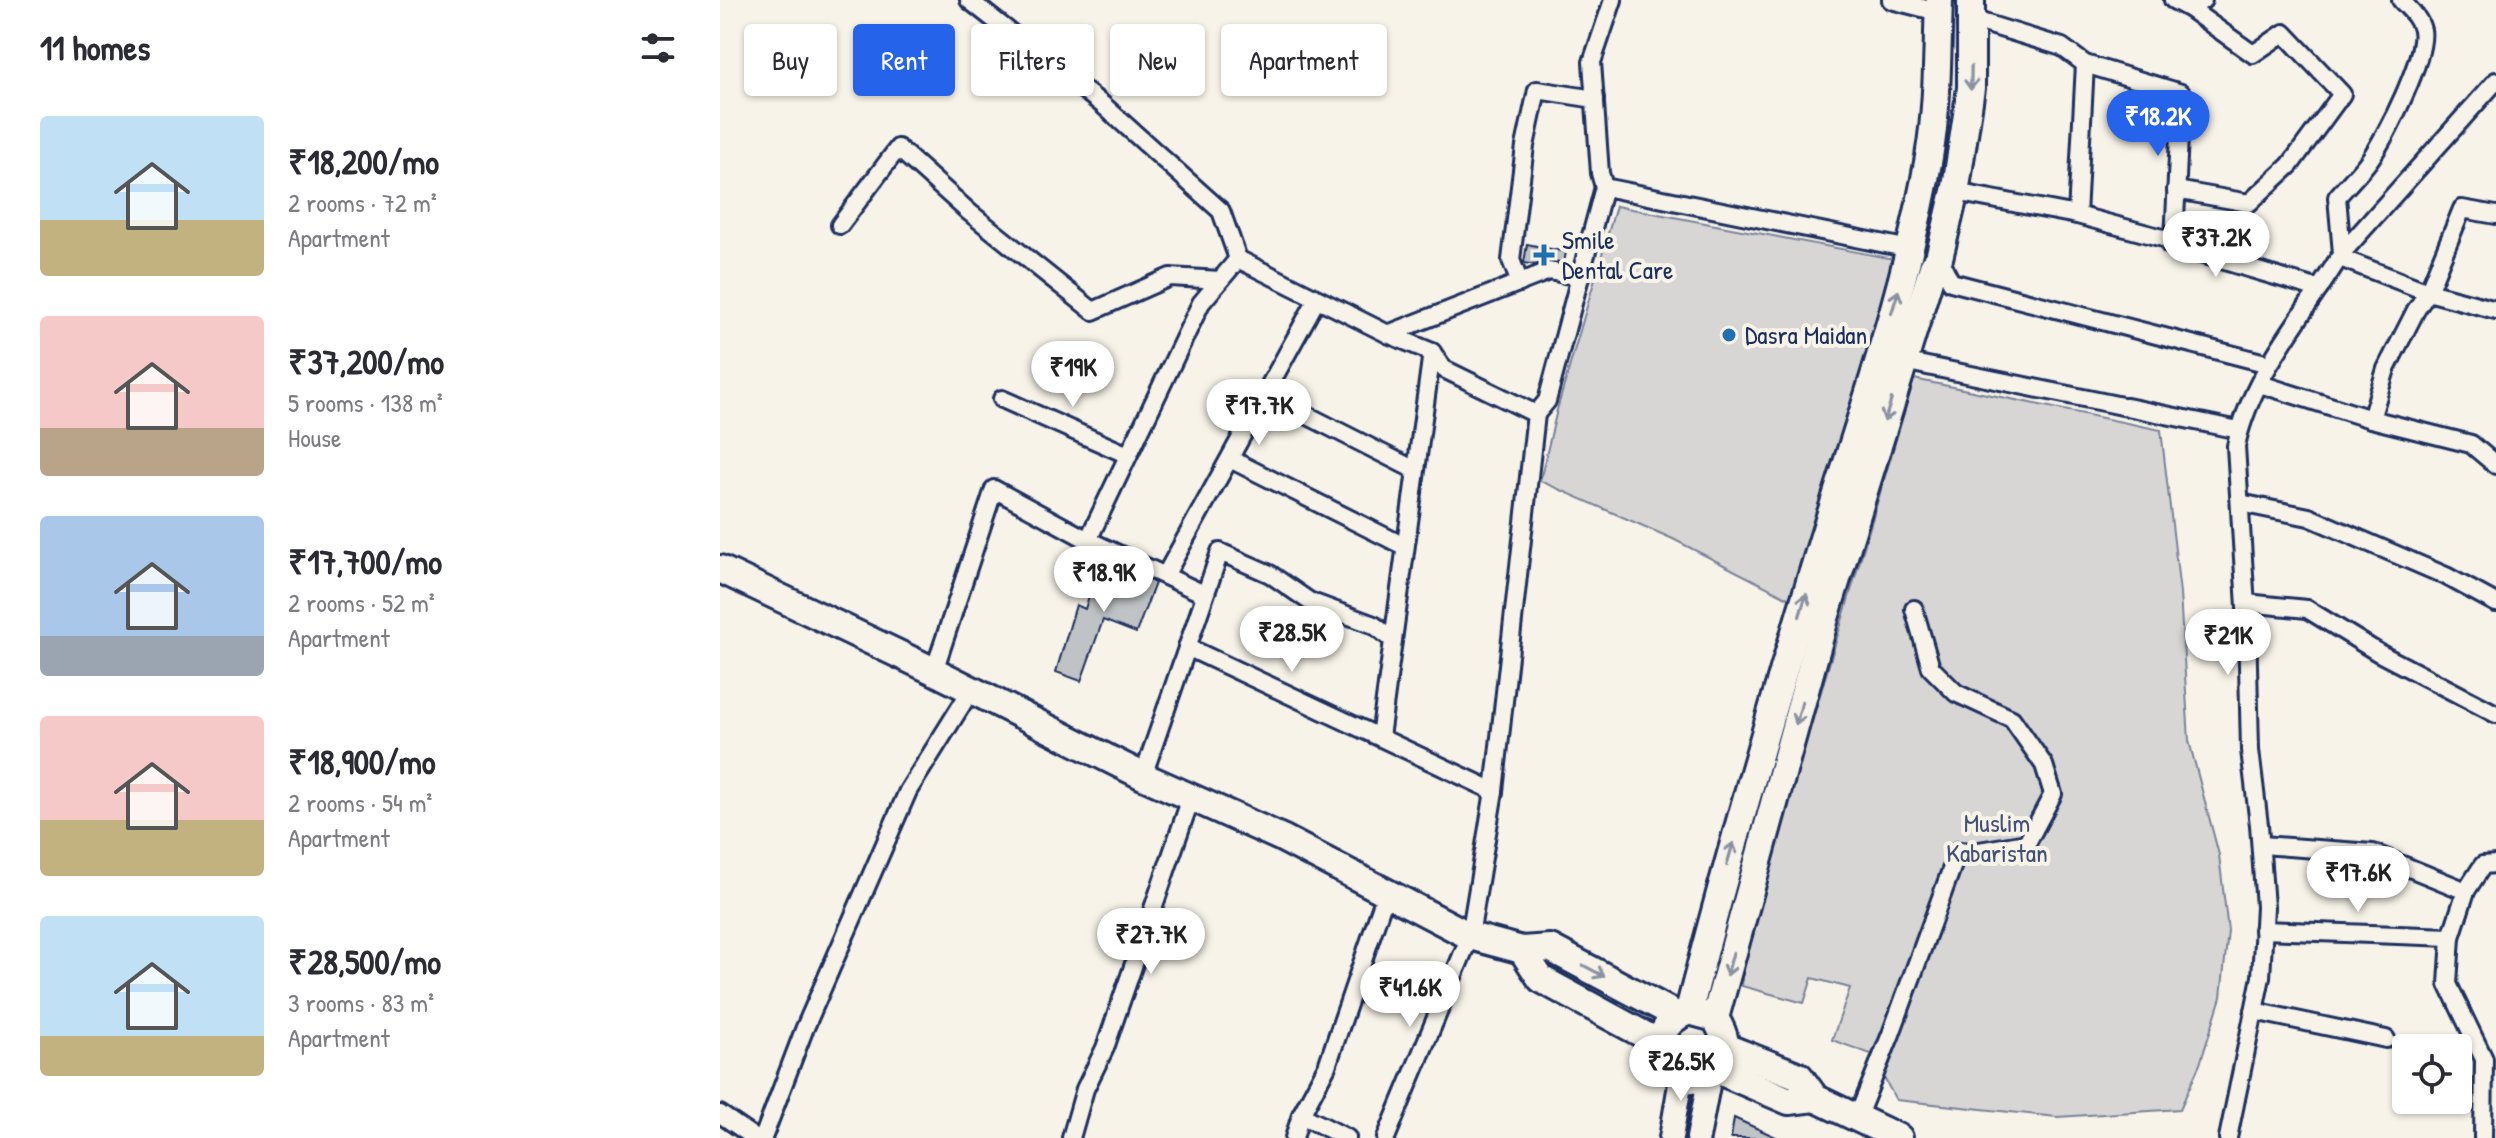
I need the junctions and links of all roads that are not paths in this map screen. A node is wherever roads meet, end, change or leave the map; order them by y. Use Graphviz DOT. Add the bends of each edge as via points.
graph roads {
  1 [pos="969,0"];
  2 [pos="1613,0"];
  3 [pos="1891,0"];
  4 [pos="2173,0"];
  5 [pos="2401,0"];
  6 [pos="2197,4"];
  7 [pos="1938,6"];
  8 [pos="1971,10"];
  9 [pos="2085,64"];
  10 [pos="2496,81"];
  11 [pos="1595,99"];
  12 [pos="1604,187"];
  13 [pos="2176,190"];
  14 [pos="1955,192"];
  15 [pos="2077,215"];
  16 [pos="2496,215"];
  17 [pos="840,225"];
  18 [pos="2174,241"];
  19 [pos="1910,249"];
  20 [pos="2342,253"];
  21 [pos="1939,258"];
  22 [pos="1238,259"];
  23 [pos="1580,277"];
  24 [pos="1220,280"];
  25 [pos="1520,283"];
  26 [pos="2319,289"];
  27 [pos="2428,292"];
  28 [pos="1317,299"];
  29 [pos="2496,310"];
  30 [pos="1388,334"];
  31 [pos="1432,352"];
  32 [pos="1903,361"];
  33 [pos="2269,364"];
  34 [pos="2260,384"];
  35 [pos="1265,394"];
  36 [pos="1002,399"];
  37 [pos="1536,414"];
  38 [pos="2371,419"];
  39 [pos="2239,430"];
  40 [pos="1128,455"];
  41 [pos="1230,459"];
  42 [pos="2496,465"];
  43 [pos="1415,470"];
  44 [pos="2240,503"];
  45 [pos="1088,540"];
  46 [pos="1404,546"];
  47 [pos="720,569"];
  48 [pos="1166,574"];
  49 [pos="1204,594"];
  50 [pos="2246,603"];
  51 [pos="2496,603"];
  52 [pos="1914,609"];
  53 [pos="1393,640"];
  54 [pos="1187,647"];
  55 [pos="934,671"];
  56 [pos="1796,676"];
  57 [pos="971,690"];
  58 [pos="2496,714"];
  59 [pos="1380,737"];
  60 [pos="1143,776"];
  61 [pos="1494,791"];
  62 [pos="1191,798"];
  63 [pos="2261,845"];
  64 [pos="2496,864"];
  65 [pos="2466,891"];
  66 [pos="1386,893"];
  67 [pos="2263,930"];
  68 [pos="1470,936"];
  69 [pos="2451,937"];
  70 [pos="1522,950"];
  71 [pos="2254,1011"];
  72 [pos="1684,1013"];
  73 [pos="1715,1018"];
  74 [pos="2386,1039"];
  75 [pos="1661,1044"];
  76 [pos="1717,1064"];
  77 [pos="1681,1078"];
  78 [pos="720,1114"];
  79 [pos="1301,1115"];
  80 [pos="1857,1118"];
  81 [pos="755,1138"];
  82 [pos="763,1138"];
  83 [pos="1071,1138"];
  84 [pos="1294,1138"];
  85 [pos="1347,1138"];
  86 [pos="1386,1138"];
  87 [pos="1671,1138"];
  88 [pos="1698,1138"];
  89 [pos="1899,1138"];
  90 [pos="2228,1138"];
  91 [pos="2483,1138"];
  1 -- 22 [label="street" via="1103,105 1221,211"];
  2 -- 11 [label="street" via="1592,62"];
  3 -- 7 [label="street"];
  4 -- 6 [label="street"];
  5 -- 20 [label="street" via="2416,15 2422,31 2420,54 2391,125 2337,197"];
  6 -- 13 [label="street" via="2253,54 2284,33 2342,94 2290,165 2249,203"];
  7 -- 8 [label="main road"];
  7 -- 19 [label="main road" via="1930,154"];
  8 -- 9 [label="street" via="2062,47"];
  8 -- 14 [label="main road, one-way" via="1971,88"];
  9 -- 13 [label="street" via="2181,93"];
  9 -- 15 [label="street"];
  10 -- 20 [label="street"];
  11 -- 12 [label="street"];
  11 -- 25 [label="street" via="1537,90 1511,260"];
  12 -- 19 [label="street"];
  12 -- 23 [label="street"];
  13 -- 18 [label="street"];
  14 -- 15 [label="street"];
  14 -- 21 [label="main road"];
  15 -- 18 [label="street"];
  16 -- 27 [label="street" via="2462,209"];
  17 -- 24 [label="street" via="898,148 1093,311 1170,277"];
  18 -- 26 [label="street" via="2170,245"];
  19 -- 21 [label="main road"];
  56 -- 19 [label="main road, one-way"];
  20 -- 26 [label="street"];
  20 -- 27 [label="street" via="2343,259"];
  21 -- 32 [label="main road"];
  21 -- 33 [label="street" via="1951,282"];
  22 -- 24 [label="street"];
  22 -- 28 [label="street"];
  23 -- 25 [label="street" via="1549,271"];
  23 -- 37 [label="street" via="1547,401"];
  24 -- 40 [label="street" via="1201,303"];
  25 -- 30 [label="street"];
  26 -- 33 [label="street"];
  27 -- 29 [label="street"];
  27 -- 38 [label="street" via="2386,369"];
  28 -- 30 [label="street"];
  28 -- 35 [label="street"];
  30 -- 31 [label="street"];
  31 -- 37 [label="street" via="1444,369"];
  31 -- 43 [label="street"];
  32 -- 39 [label="street"];
  32 -- 56 [label="main road, one-way"];
  33 -- 34 [label="street"];
  34 -- 38 [label="street"];
  34 -- 39 [label="street"];
  35 -- 41 [label="street"];
  35 -- 43 [label="street"];
  36 -- 40 [label="street"];
  37 -- 61 [label="street"];
  38 -- 42 [label="street" via="2471,444"];
  39 -- 44 [label="street"];
  40 -- 45 [label="street"];
  41 -- 46 [label="street"];
  41 -- 48 [label="street"];
  43 -- 46 [label="street"];
  44 -- 50 [label="street"];
  44 -- 51 [label="street" via="2309,517"];
  45 -- 48 [label="street"];
  45 -- 55 [label="street" via="994,489"];
  46 -- 53 [label="street"];
  47 -- 55 [label="main road"];
  48 -- 49 [label="street"];
  49 -- 53 [label="street" via="1220,552 1270,574 1309,601 1374,625"];
  49 -- 54 [label="street"];
  50 -- 58 [label="street" via="2307,609"];
  50 -- 63 [label="street" via="2250,750"];
  52 -- 80 [label="street" via="1931,668 1956,693 2012,719 2044,765 2053,794 2027,843 1958,851"];
  53 -- 59 [label="street"];
  54 -- 59 [label="street"];
  54 -- 60 [label="street"];
  55 -- 57 [label="main road"];
  72 -- 56 [label="main road, one-way" via="1719,892"];
  56 -- 73 [label="main road, one-way"];
  57 -- 60 [label="main road"];
  57 -- 82 [label="street" via="908,791"];
  59 -- 61 [label="street"];
  60 -- 62 [label="main road"];
  61 -- 68 [label="street"];
  62 -- 66 [label="main road"];
  62 -- 83 [label="street"];
  63 -- 65 [label="street" via="2373,853"];
  63 -- 67 [label="street"];
  64 -- 65 [label="street" via="2483,865"];
  65 -- 69 [label="street"];
  66 -- 68 [label="main road"];
  66 -- 79 [label="street" via="1327,1066"];
  67 -- 69 [label="street"];
  67 -- 71 [label="street"];
  68 -- 70 [label="main road"];
  68 -- 86 [label="street"];
  69 -- 91 [label="street" via="2448,984 2484,1059"];
  70 -- 72 [label="main road, one-way" via="1550,948"];
  70 -- 75 [label="main road" via="1541,979"];
  71 -- 74 [label="street"];
  71 -- 90 [label="street"];
  72 -- 73 [label="main road"];
  72 -- 75 [label="main road" via="1666,1027"];
  73 -- 76 [label="main road" via="1725,1037"];
  75 -- 77 [label="main road" via="1667,1066"];
  76 -- 77 [label="main road" via="1694,1080"];
  76 -- 80 [label="main road" via="1789,1101 1815,1098"];
  76 -- 88 [label="street"];
  77 -- 87 [label="street"];
  78 -- 81 [label="street"];
  79 -- 84 [label="street"];
  79 -- 85 [label="street"];
  80 -- 89 [label="main road"];
}
